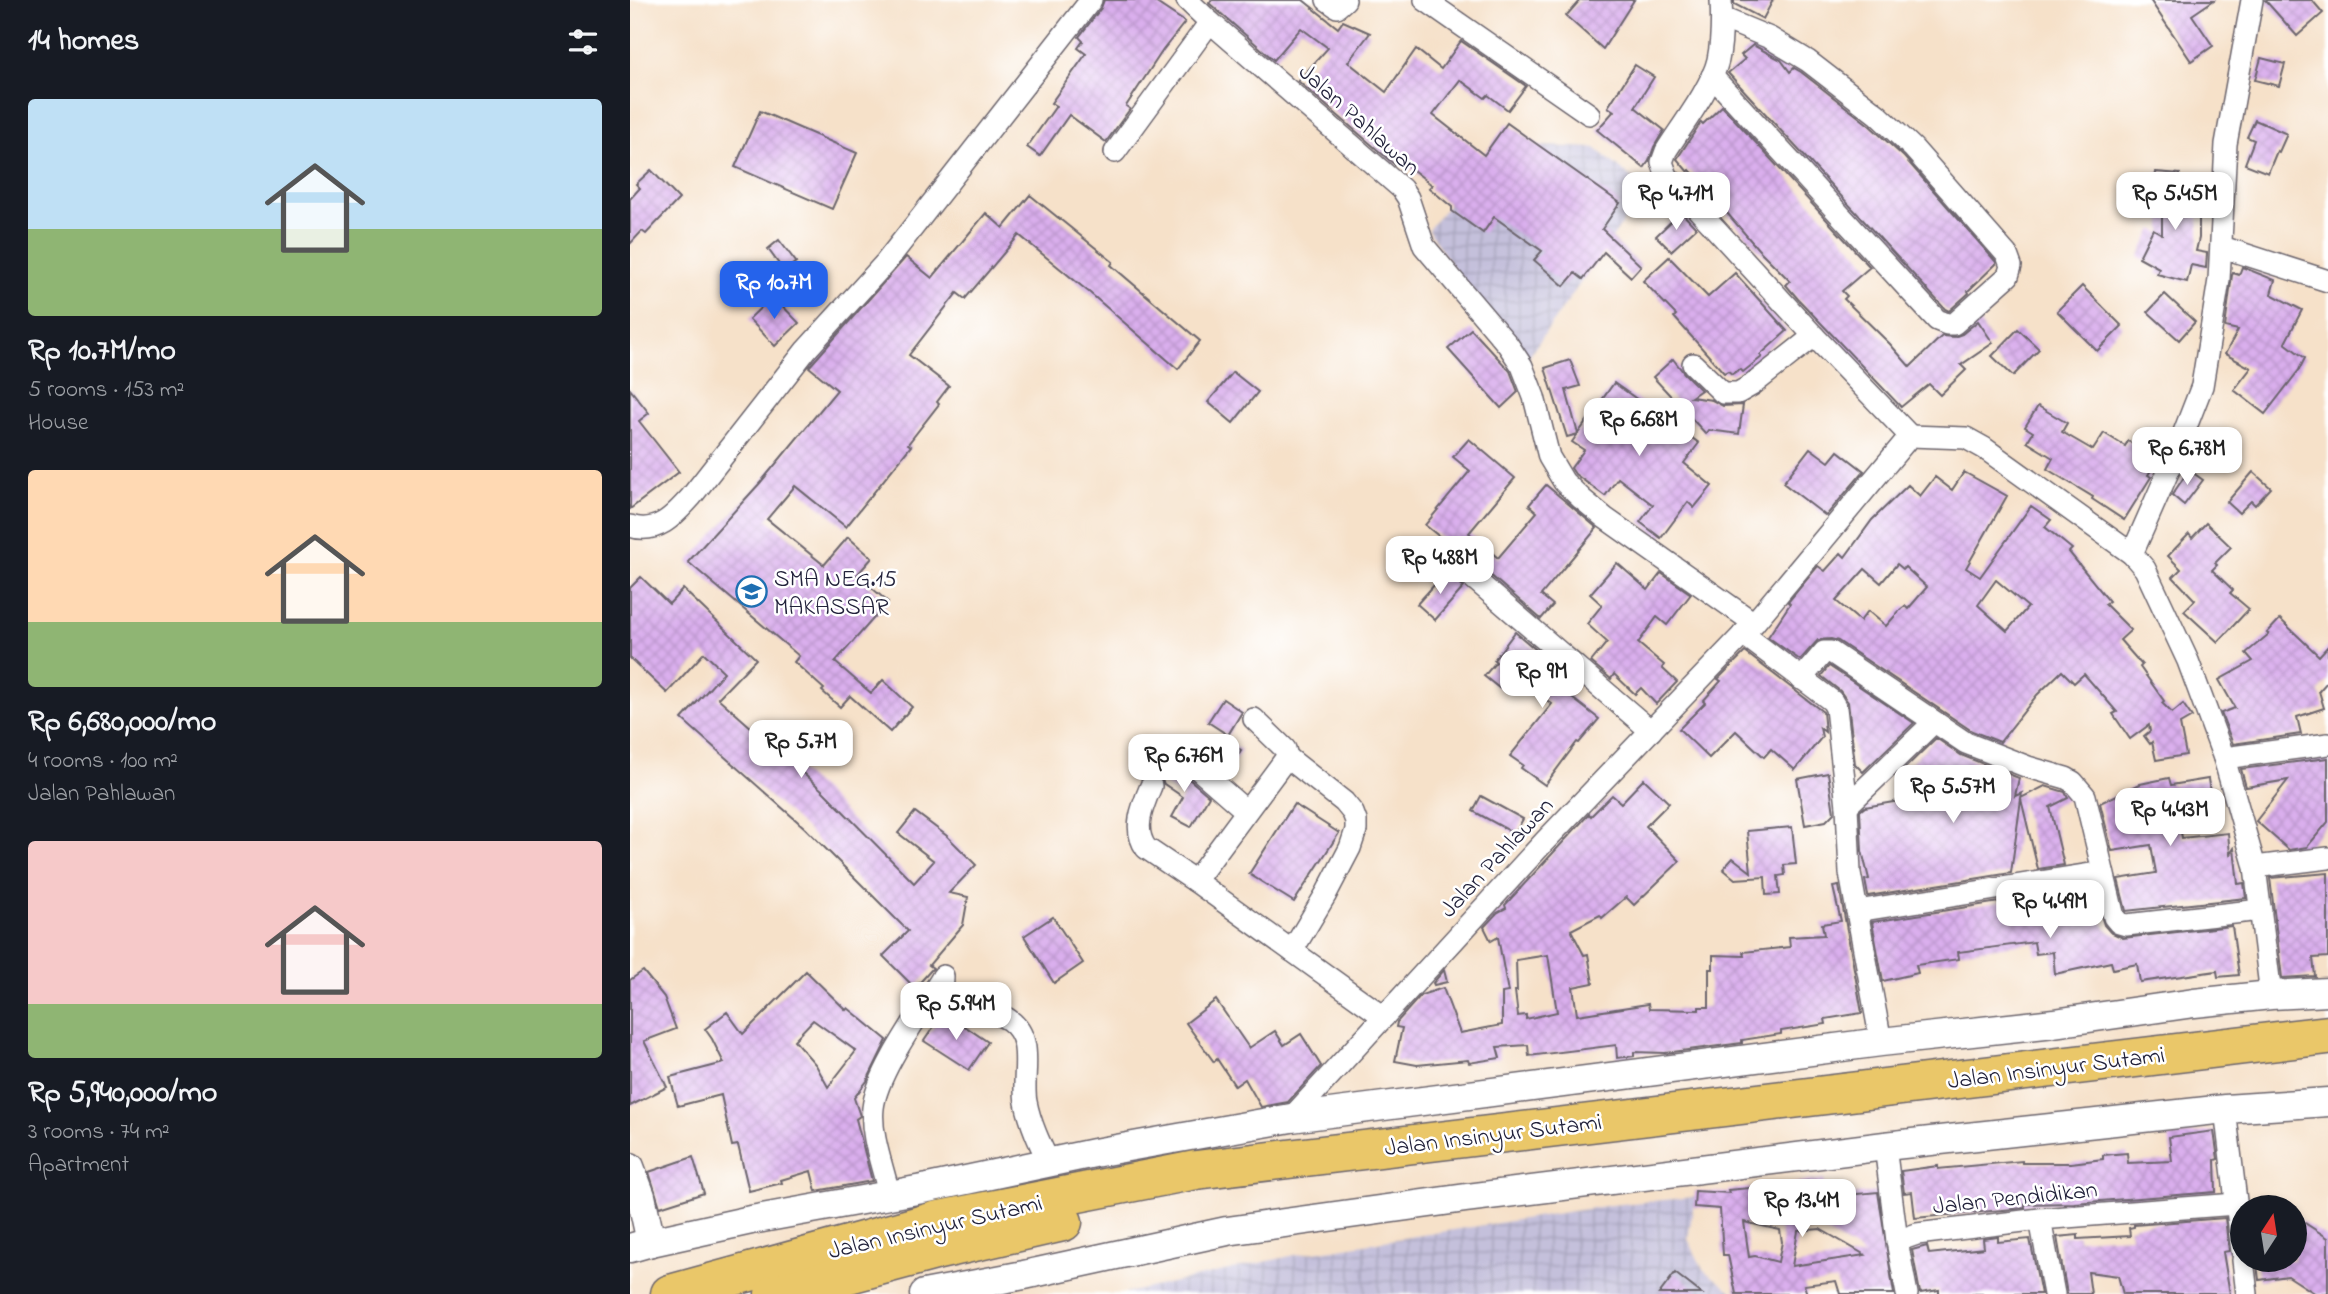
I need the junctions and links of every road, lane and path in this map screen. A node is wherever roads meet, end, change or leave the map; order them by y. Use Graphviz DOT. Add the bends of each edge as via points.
graph roads {
  1 [pos="1091,0"];
  2 [pos="1187,0"];
  3 [pos="1327,0"];
  4 [pos="1345,0"];
  5 [pos="1425,0"];
  6 [pos="2252,0"];
  7 [pos="1721,9"];
  8 [pos="1210,22"];
  9 [pos="1712,76"];
  10 [pos="1589,114"];
  11 [pos="1115,152"];
  12 [pos="2222,247"];
  13 [pos="2328,281"];
  14 [pos="1814,336"];
  15 [pos="1693,364"];
  16 [pos="1910,436"];
  17 [pos="630,526"];
  18 [pos="2132,554"];
  19 [pos="1450,558"];
  20 [pos="1748,628"];
  21 [pos="1801,679"];
  22 [pos="1254,719"];
  23 [pos="1934,722"];
  24 [pos="1651,731"];
  25 [pos="2328,744"];
  26 [pos="1287,757"];
  27 [pos="2224,758"];
  28 [pos="1190,762"];
  29 [pos="1151,786"];
  30 [pos="1847,806"];
  31 [pos="1246,811"];
  32 [pos="2328,858"];
  33 [pos="2255,867"];
  34 [pos="2102,872"];
  35 [pos="1195,881"];
  36 [pos="2261,910"];
  37 [pos="1857,911"];
  38 [pos="1292,951"];
  39 [pos="2328,992"];
  40 [pos="2271,995"];
  41 [pos="1384,1017"];
  42 [pos="2328,1035"];
  43 [pos="1881,1042"];
  44 [pos="2328,1058"];
  45 [pos="2328,1102"];
  46 [pos="2225,1109"];
  47 [pos="1291,1118"];
  48 [pos="1885,1146"];
  49 [pos="1049,1163"];
  50 [pos="630,1167"];
  51 [pos="889,1194"];
  52 [pos="2235,1195"];
  53 [pos="2230,1204"];
  54 [pos="2040,1219"];
  55 [pos="1897,1241"];
  56 [pos="640,1245"];
  57 [pos="2244,1272"];
  58 [pos="670,1294"];
  59 [pos="774,1294"];
  60 [pos="924,1294"];
  61 [pos="1907,1294"];
  62 [pos="2054,1294"];
  63 [pos="2247,1294"];
  1 -- 17 [label="street" via="886,262 806,351 691,497 656,527"];
  2 -- 8 [label="street, Jalan Pahlawan"];
  3 -- 4 [label="street" via="1337,7"];
  5 -- 10 [label="street"];
  6 -- 12 [label="street" via="2226,144"];
  7 -- 9 [label="street" via="1718,60"];
  7 -- 9 [label="street" via="1808,61 1878,115 2007,255 2008,276 1955,324 1937,320"];
  8 -- 11 [label="street"];
  8 -- 20 [label="street, Jalan Pahlawan" via="1402,189 1424,246 1522,366 1549,457 1564,482"];
  9 -- 14 [label="street" via="1666,151 1663,167"];
  12 -- 13 [label="street"];
  12 -- 18 [label="street" via="2202,386"];
  14 -- 15 [label="street" via="1738,393 1723,393"];
  14 -- 16 [label="street"];
  16 -- 18 [label="street" via="1966,438"];
  16 -- 20 [label="street"];
  18 -- 27 [label="street" via="2145,569 2188,661"];
  19 -- 24 [label="street"];
  20 -- 21 [label="street, Jalan Pahlawan"];
  20 -- 24 [label="street, Jalan Pahlawan"];
  21 -- 23 [label="street" via="1824,652 1831,652"];
  21 -- 30 [label="street, Jalan Pahlawan" via="1836,708"];
  22 -- 26 [label="street"];
  23 -- 30 [label="street"];
  23 -- 34 [label="street" via="1966,743 2073,782 2085,796"];
  24 -- 41 [label="street, Jalan Pahlawan"];
  25 -- 27 [label="street"];
  26 -- 31 [label="street"];
  26 -- 38 [label="street" via="1344,802 1356,821 1349,848"];
  27 -- 33 [label="street"];
  28 -- 31 [label="street"];
  29 -- 35 [label="street" via="1139,827 1142,842"];
  30 -- 37 [label="street, Jalan Pahlawan"];
  31 -- 35 [label="street"];
  32 -- 33 [label="street"];
  33 -- 36 [label="street"];
  34 -- 36 [label="street" via="2114,917 2126,925"];
  34 -- 37 [label="street"];
  35 -- 38 [label="street"];
  36 -- 40 [label="street"];
  37 -- 43 [label="street, Jalan Pahlawan"];
  38 -- 41 [label="street"];
  39 -- 40 [label="street"];
  40 -- 43 [label="street"];
  41 -- 47 [label="street, Jalan Pahlawan"];
  42 -- 58 [label="highway, Jalan Insinyur Sutami" via="1196,1170 935,1221"];
  43 -- 47 [label="street"];
  44 -- 59 [label="highway, Jalan Insinyur Sutami" via="1197,1197 939,1250"];
  45 -- 46 [label="street"];
  46 -- 48 [label="street"];
  46 -- 52 [label="street"];
  47 -- 49 [label="street"];
  48 -- 55 [label="street"];
  48 -- 60 [label="street" via="1227,1231"];
  49 -- 51 [label="street"];
  49 -- 51 [label="street" via="1025,1100 1022,1035 1001,1016 959,1010 942,1002 943,976 877,1090 875,1131"];
  50 -- 56 [label="street" via="641,1196"];
  51 -- 56 [label="street"];
  53 -- 54 [label="street, Jalan Pendidikan"];
  54 -- 55 [label="street, Jalan Pendidikan" via="1917,1234"];
  54 -- 62 [label="street"];
  55 -- 61 [label="street"];
  57 -- 63 [label="street"];
}
